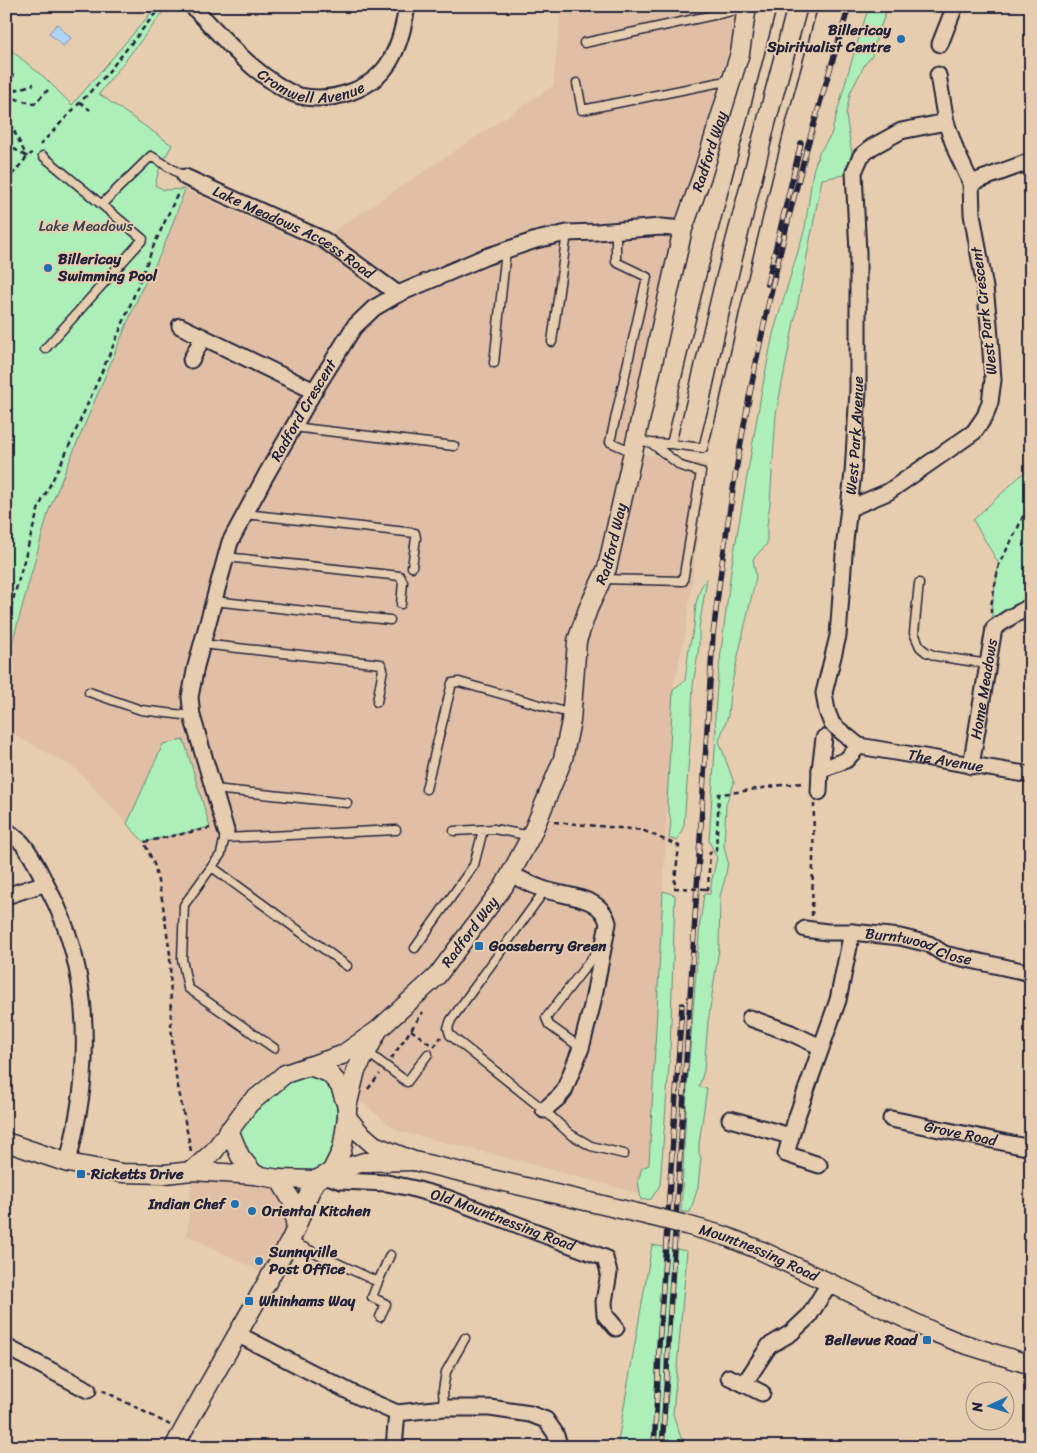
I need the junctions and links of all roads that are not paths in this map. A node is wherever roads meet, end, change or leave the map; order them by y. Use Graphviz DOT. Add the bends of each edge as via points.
graph roads {
  1 [pos="192,6"];
  2 [pos="407,6"];
  3 [pos="782,6"];
  4 [pos="812,6"];
  5 [pos="955,6"];
  6 [pos="747,7"];
  7 [pos="725,9"];
  8 [pos="584,43"];
  9 [pos="940,44"];
  10 [pos="938,75"];
  11 [pos="731,80"];
  12 [pos="577,83"];
  13 [pos="946,122"];
  14 [pos="43,156"];
  15 [pos="1031,161"];
  16 [pos="185,177"];
  17 [pos="971,183"];
  18 [pos="102,204"];
  19 [pos="683,230"];
  20 [pos="616,231"];
  21 [pos="567,233"];
  22 [pos="506,250"];
  23 [pos="398,294"];
  24 [pos="180,326"];
  25 [pos="203,337"];
  26 [pos="552,342"];
  27 [pos="44,350"];
  28 [pos="191,360"];
  29 [pos="494,363"];
  30 [pos="314,391"];
  31 [pos="293,428"];
  32 [pos="671,444"];
  33 [pos="640,445"];
  34 [pos="454,446"];
  35 [pos="850,508"];
  36 [pos="245,514"];
  37 [pos="226,557"];
  38 [pos="412,567"];
  39 [pos="602,578"];
  40 [pos="919,583"];
  41 [pos="213,601"];
  42 [pos="401,604"];
  43 [pos="1031,606"];
  44 [pos="390,620"];
  45 [pos="202,644"];
  46 [pos="988,664"];
  47 [pos="89,692"];
  48 [pos="377,702"];
  49 [pos="564,712"];
  50 [pos="192,716"];
  51 [pos="824,738"];
  52 [pos="859,746"];
  53 [pos="972,766"];
  54 [pos="1031,775"];
  55 [pos="214,788"];
  56 [pos="426,789"];
  57 [pos="347,803"];
  58 [pos="534,828"];
  59 [pos="6,830"];
  60 [pos="396,830"];
  61 [pos="484,830"];
  62 [pos="454,831"];
  63 [pos="225,834"];
  64 [pos="212,867"];
  65 [pos="510,874"];
  66 [pos="46,883"];
  67 [pos="545,890"];
  68 [pos="6,896"];
  69 [pos="808,929"];
  70 [pos="852,932"];
  71 [pos="604,943"];
  72 [pos="415,948"];
  73 [pos="347,966"];
  74 [pos="1031,973"];
  75 [pos="750,1018"];
  76 [pos="378,1030"];
  77 [pos="821,1047"];
  78 [pos="274,1048"];
  79 [pos="581,1048"];
  80 [pos="367,1052"];
  81 [pos="428,1054"];
  82 [pos="310,1066"];
  83 [pos="544,1110"];
  84 [pos="347,1112"];
  85 [pos="730,1118"];
  86 [pos="891,1119"];
  87 [pos="229,1130"];
  88 [pos="790,1136"];
  89 [pos="6,1142"];
  90 [pos="1031,1148"];
  91 [pos="624,1154"];
  92 [pos="414,1161"];
  93 [pos="68,1163"];
  94 [pos="819,1165"];
  95 [pos="192,1170"];
  96 [pos="255,1175"];
  97 [pos="324,1176"];
  98 [pos="279,1179"];
  99 [pos="293,1235"];
  100 [pos="390,1255"];
  101 [pos="378,1282"];
  102 [pos="830,1282"];
  103 [pos="380,1317"];
  104 [pos="616,1328"];
  105 [pos="237,1334"];
  106 [pos="465,1338"];
  107 [pos="6,1347"];
  108 [pos="1031,1365"];
  109 [pos="729,1377"];
  110 [pos="744,1384"];
  111 [pos="88,1390"];
  112 [pos="762,1393"];
  113 [pos="444,1408"];
  114 [pos="397,1413"];
  115 [pos="179,1439"];
  116 [pos="394,1447"];
  117 [pos="558,1447"];
  1 -- 2 [label="street, Cromwell Avenue" via="250,66 277,85 299,96 328,98 358,90 379,74 397,47"];
  3 -- 32 [label="lane"];
  4 -- 32 [label="lane" via="703,448"];
  5 -- 9 [label="street"];
  6 -- 7 [label="lane"];
  6 -- 11 [label="street, Radford Way" via="740,52"];
  7 -- 8 [label="lane"];
  10 -- 13 [label="street, West Park Crescent"];
  11 -- 12 [label="lane" via="582,110"];
  11 -- 19 [label="street, Radford Way"];
  13 -- 17 [label="street, West Park Crescent"];
  13 -- 35 [label="street, West Park Avenue" via="901,131 886,139 861,156 854,172 859,340"];
  14 -- 18 [label="lane"];
  15 -- 17 [label="street"];
  16 -- 18 [label="lane" via="151,156"];
  16 -- 23 [label="street, Lake Meadows Access Road" via="324,240"];
  17 -- 35 [label="street, West Park Crescent" via="993,380 985,416 974,432 888,492"];
  18 -- 27 [label="lane" via="144,239"];
  19 -- 20 [label="street, Radford Crescent" via="661,227"];
  19 -- 33 [label="street, Radford Way"];
  20 -- 21 [label="street, Radford Crescent"];
  20 -- 33 [label="lane" via="616,262 647,277 610,442"];
  21 -- 22 [label="street, Radford Crescent"];
  21 -- 26 [label="lane"];
  22 -- 23 [label="street, Radford Crescent"];
  22 -- 29 [label="lane"];
  23 -- 30 [label="street, Radford Crescent" via="374,308 354,327"];
  24 -- 25 [label="street"];
  25 -- 28 [label="street"];
  25 -- 30 [label="street"];
  30 -- 31 [label="street, Radford Crescent"];
  31 -- 34 [label="lane"];
  31 -- 36 [label="street, Radford Crescent"];
  32 -- 33 [label="lane"];
  33 -- 39 [label="street, Radford Way"];
  33 -- 39 [label="lane" via="681,466 701,472 683,581"];
  35 -- 52 [label="street, West Park Avenue" via="838,636 824,693 832,724"];
  36 -- 37 [label="street, Radford Crescent"];
  36 -- 38 [label="lane" via="415,533"];
  37 -- 41 [label="street, Radford Crescent"];
  37 -- 42 [label="lane" via="400,576"];
  39 -- 49 [label="street, Radford Way" via="576,641"];
  40 -- 46 [label="lane" via="914,633 920,647 936,656"];
  41 -- 44 [label="lane"];
  41 -- 45 [label="street, Radford Crescent"];
  43 -- 46 [label="street, Home Meadows" via="994,628"];
  45 -- 48 [label="lane" via="381,664 384,669"];
  45 -- 50 [label="street, Radford Crescent" via="190,697"];
  46 -- 53 [label="street, Home Meadows"];
  47 -- 50 [label="lane" via="141,710"];
  49 -- 56 [label="lane" via="452,683"];
  49 -- 58 [label="street, Radford Way" via="563,759"];
  50 -- 55 [label="street, Radford Crescent"];
  51 -- 52 [label="street" via="819,782"];
  52 -- 53 [label="street, The Avenue"];
  53 -- 54 [label="street, The Avenue"];
  55 -- 57 [label="lane"];
  55 -- 63 [label="street, Radford Crescent"];
  58 -- 61 [label="lane"];
  58 -- 65 [label="street, Radford Way"];
  59 -- 66 [label="street" via="21,843"];
  60 -- 63 [label="lane"];
  61 -- 62 [label="lane"];
  61 -- 72 [label="lane" via="474,865"];
  63 -- 64 [label="lane" via="221,854"];
  64 -- 73 [label="lane"];
  64 -- 78 [label="lane" via="184,905 182,959 188,988"];
  65 -- 67 [label="street"];
  65 -- 76 [label="street, Radford Way" via="437,976"];
  66 -- 68 [label="street"];
  66 -- 93 [label="street" via="69,936 80,981 83,1077"];
  67 -- 71 [label="street" via="570,895 602,910 608,923"];
  67 -- 83 [label="lane" via="448,1028 450,1035"];
  69 -- 70 [label="street, Burntwood Close"];
  70 -- 74 [label="street, Burntwood Close" via="900,937 929,944 944,954"];
  70 -- 77 [label="street" via="838,1000"];
  71 -- 79 [label="street"];
  71 -- 79 [label="lane" via="546,1018 549,1025"];
  75 -- 77 [label="street"];
  76 -- 80 [label="street, Radford Way"];
  76 -- 82 [label="street, Radford Way" via="342,1055"];
  77 -- 88 [label="street"];
  79 -- 83 [label="street" via="562,1094"];
  80 -- 81 [label="lane" via="407,1082"];
  80 -- 84 [label="street, Radford Way" via="356,1070"];
  82 -- 84 [label="street, Mountnessing Road" via="329,1073 340,1086"];
  82 -- 87 [label="street" via="285,1074 249,1104"];
  83 -- 91 [label="lane" via="570,1134 591,1146"];
  84 -- 92 [label="street, Mountnessing Road" via="359,1132 374,1145"];
  84 -- 97 [label="street, Mountnessing Road" via="342,1150"];
  85 -- 88 [label="street"];
  86 -- 90 [label="street, Grove Road"];
  87 -- 95 [label="street" via="214,1151"];
  87 -- 96 [label="street" via="240,1156"];
  88 -- 94 [label="street" via="786,1154"];
  89 -- 93 [label="street, Mountnessing Road"];
  92 -- 97 [label="street, Mountnessing Road" via="364,1162"];
  92 -- 102 [label="street, Mountnessing Road, bridge" via="725,1236"];
  93 -- 95 [label="street, Mountnessing Road" via="122,1173 165,1174"];
  95 -- 96 [label="street, Mountnessing Road"];
  96 -- 98 [label="street, Mountnessing Road"];
  97 -- 98 [label="street, Mountnessing Road"];
  97 -- 99 [label="street, Mountnessing Road" via="309,1193"];
  97 -- 104 [label="street, Old Mountnessing Road" via="340,1181 387,1183 447,1198 606,1258 609,1273 605,1315"];
  98 -- 99 [label="street" via="295,1206"];
  99 -- 101 [label="lane"];
  99 -- 105 [label="street, Mountnessing Road"];
  100 -- 101 [label="lane"];
  101 -- 103 [label="lane" via="372,1296 386,1304"];
  102 -- 108 [label="street, Mountnessing Road" via="936,1333"];
  102 -- 110 [label="street" via="809,1316 791,1333 768,1346"];
  105 -- 114 [label="street"];
  105 -- 115 [label="street, Mountnessing Road"];
  106 -- 113 [label="lane" via="446,1372"];
  107 -- 111 [label="street"];
  109 -- 110 [label="street"];
  110 -- 112 [label="street"];
  113 -- 114 [label="street"];
  113 -- 117 [label="street" via="490,1408 530,1414 546,1420 555,1433"];
  114 -- 116 [label="street"];
}
